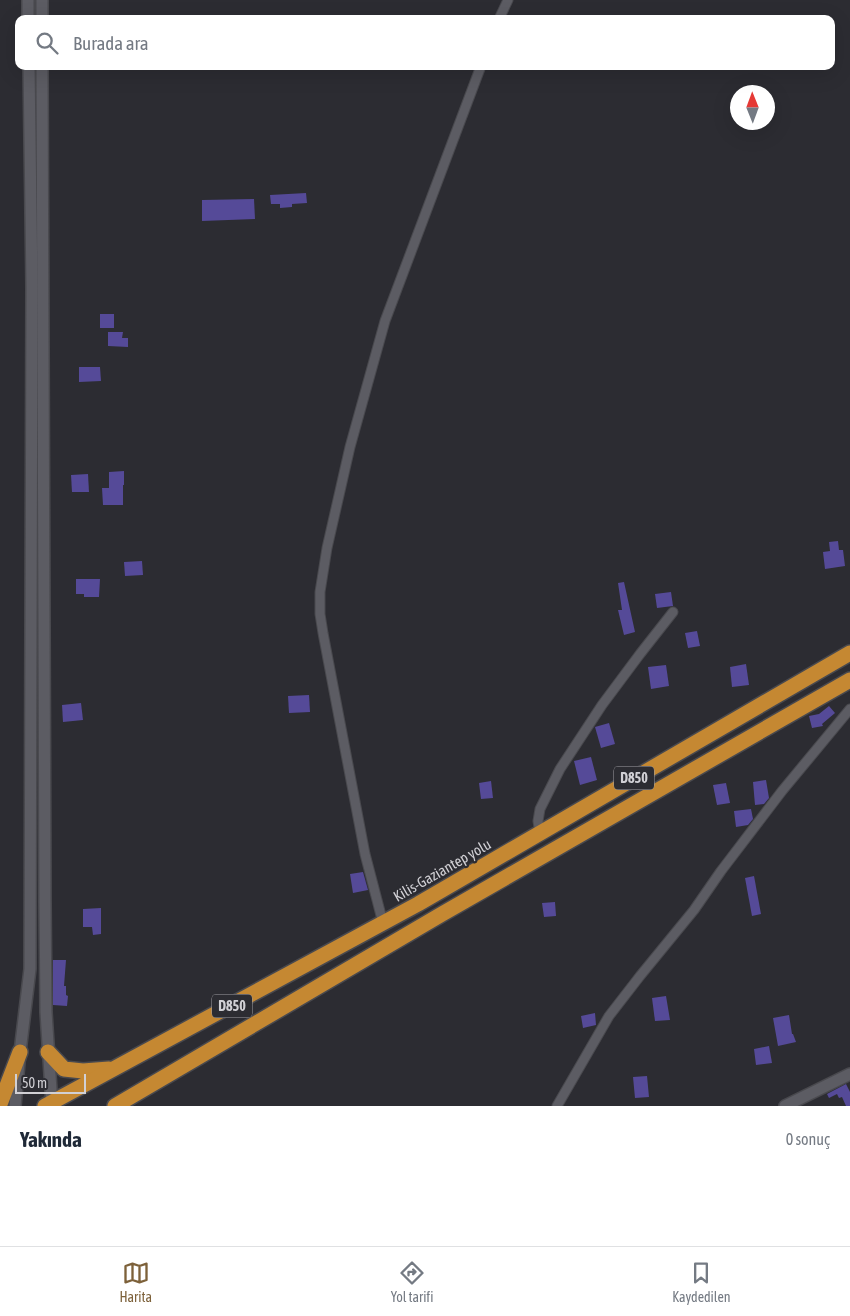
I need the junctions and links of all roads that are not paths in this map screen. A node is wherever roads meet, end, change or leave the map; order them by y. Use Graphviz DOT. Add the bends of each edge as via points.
graph roads {
  1 [pos="28,0"];
  2 [pos="42,0"];
  3 [pos="508,0"];
  4 [pos="28,15"];
  5 [pos="42,15"];
  6 [pos="502,15"];
  7 [pos="29,70"];
  8 [pos="42,70"];
  9 [pos="479,70"];
  10 [pos="673,612"];
  11 [pos="850,653"];
  12 [pos="850,680"];
  13 [pos="850,708"];
  14 [pos="540,833"];
  15 [pos="383,923"];
  16 [pos="20,1052"];
  17 [pos="48,1052"];
  18 [pos="116,1068"];
  19 [pos="850,1074"];
  20 [pos="0,1104"];
  21 [pos="49,1105"];
  22 [pos="15,1106"];
  23 [pos="115,1106"];
  24 [pos="557,1106"];
  25 [pos="785,1106"];
  1 -- 4 [label="main road"];
  2 -- 5 [label="main road"];
  3 -- 6 [label="street"];
  7 -- 16 [label="main road" via="32,287 30,969"];
  8 -- 17 [label="main road"];
  9 -- 15 [label="street" via="384,321 350,447 320,592 323,633 364,854"];
  10 -- 14 [label="street" via="602,705 560,769 540,809"];
  11 -- 14 [label="highway, Kilis-Gaziantep yolu / D850"];
  12 -- 23 [label="highway, D850"];
  13 -- 24 [label="street" via="609,1016"];
  14 -- 15 [label="highway, Kilis-Gaziantep yolu / D850"];
  15 -- 18 [label="highway, Kilis-Gaziantep yolu / D850"];
  16 -- 20 [label="highway"];
  16 -- 22 [label="main road"];
  17 -- 18 [label="highway" via="64,1069"];
  17 -- 21 [label="main road"];
  18 -- 21 [label="highway, Kilis-Gaziantep yolu / D850"];
  19 -- 25 [label="main road"];
}
